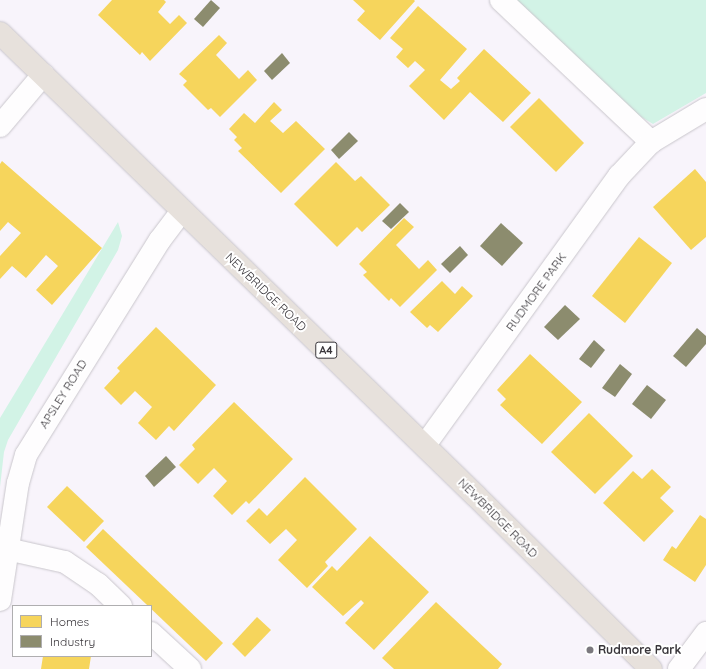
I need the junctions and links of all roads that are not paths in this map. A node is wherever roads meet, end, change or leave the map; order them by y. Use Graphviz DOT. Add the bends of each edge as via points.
graph roads {
  1 [pos="501,0"];
  2 [pos="0,33"];
  3 [pos="43,75"];
  4 [pos="706,109"];
  5 [pos="0,126"];
  6 [pos="651,142"];
  7 [pos="182,211"];
  8 [pos="425,445"];
  9 [pos="7,549"];
  10 [pos="0,600"];
  11 [pos="120,605"];
  12 [pos="706,633"];
  13 [pos="152,634"];
  14 [pos="190,669"];
  15 [pos="651,669"];
  16 [pos="679,669"];
  1 -- 6 [label="street"];
  2 -- 3 [label="main road, NEWBRIDGE ROAD / A4"];
  3 -- 5 [label="street"];
  3 -- 7 [label="main road, NEWBRIDGE ROAD / A4"];
  4 -- 6 [label="street, RUDMORE PARK"];
  6 -- 8 [label="street, RUDMORE PARK" via="619,176"];
  7 -- 8 [label="main road, NEWBRIDGE ROAD / A4"];
  7 -- 9 [label="street, APSLEY ROAD" via="160,240 26,455 18,483"];
  8 -- 15 [label="main road, NEWBRIDGE ROAD / A4"];
  9 -- 10 [label="street, APSLEY ROAD"];
  9 -- 11 [label="street" via="65,562 98,584"];
  12 -- 16 [label="street"];
  13 -- 14 [label="street"];
}
